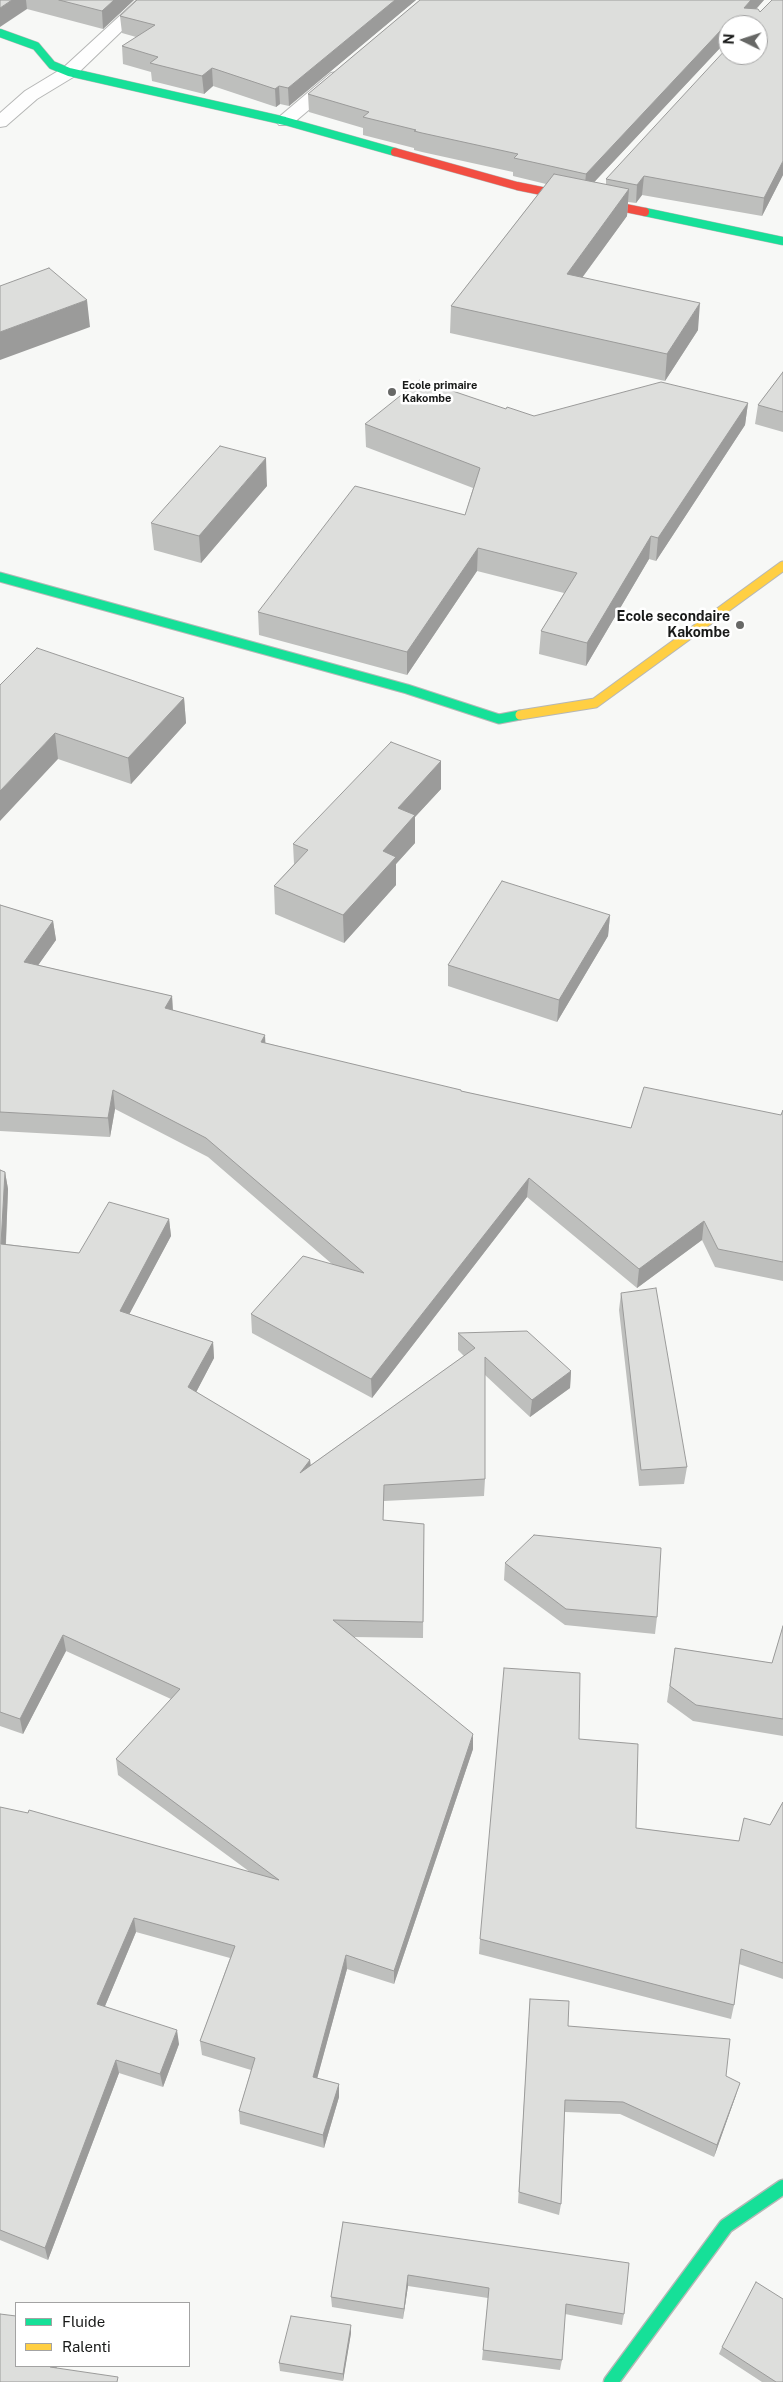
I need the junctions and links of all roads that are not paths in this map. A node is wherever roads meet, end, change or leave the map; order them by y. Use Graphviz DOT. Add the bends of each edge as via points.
graph roads {
  1 [pos="146,0"];
  2 [pos="0,33"];
  3 [pos="352,64"];
  4 [pos="69,72"];
  5 [pos="285,121"];
  6 [pos="0,122"];
  7 [pos="601,187"];
  8 [pos="588,202"];
  9 [pos="783,240"];
  10 [pos="783,566"];
  11 [pos="0,577"];
  12 [pos="783,2187"];
  13 [pos="611,2382"];
  1 -- 4 [label="street"];
  2 -- 4 [label="street" via="36,46 52,65"];
  3 -- 5 [label="street"];
  4 -- 5 [label="street"];
  4 -- 6 [label="street" via="31,95"];
  5 -- 8 [label="street" via="518,186"];
  7 -- 8 [label="street"];
  8 -- 9 [label="street"];
  10 -- 11 [label="street" via="595,703 499,719 407,689"];
  12 -- 13 [label="street" via="726,2226"];
}
